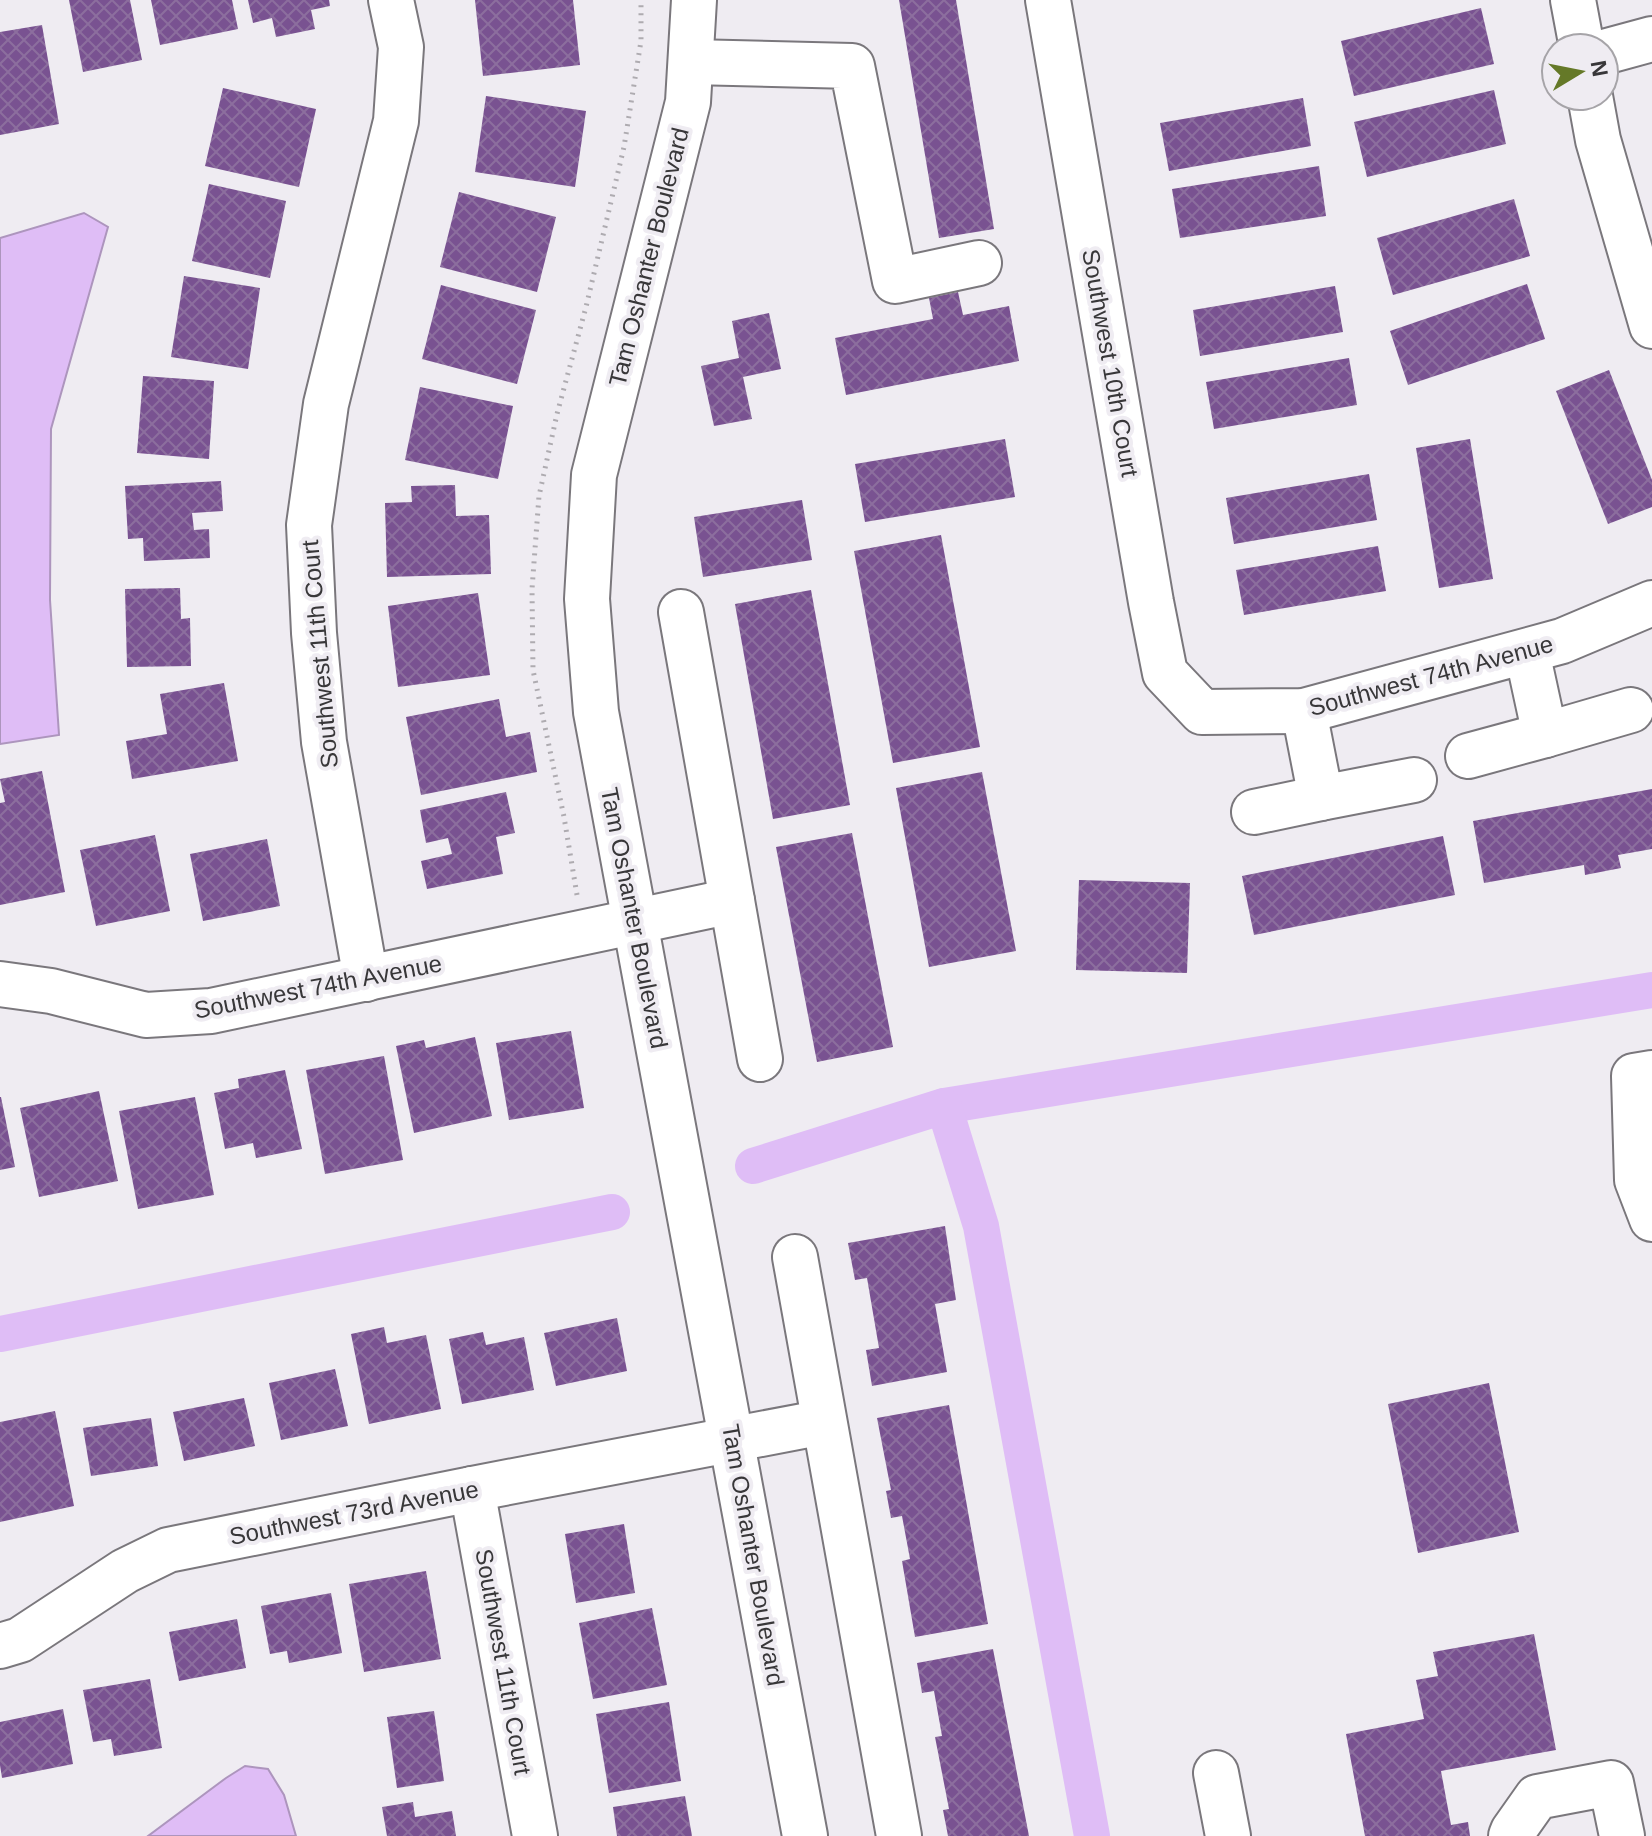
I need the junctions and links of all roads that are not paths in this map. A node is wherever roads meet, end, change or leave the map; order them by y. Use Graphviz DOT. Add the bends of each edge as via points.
graph roads {
  1 [pos="391,0"];
  2 [pos="694,0"];
  3 [pos="1048,0"];
  4 [pos="1573,0"];
  5 [pos="1579,32"];
  6 [pos="1652,39"];
  7 [pos="1620,48"];
  8 [pos="691,62"];
  9 [pos="1593,112"];
  10 [pos="979,263"];
  11 [pos="1652,326"];
  12 [pos="1652,603"];
  13 [pos="681,612"];
  14 [pos="1527,652"];
  15 [pos="1631,710"];
  16 [pos="1304,711"];
  17 [pos="1202,712"];
  18 [pos="1545,735"];
  19 [pos="1468,756"];
  20 [pos="1414,780"];
  21 [pos="1321,798"];
  22 [pos="1254,812"];
  23 [pos="732,901"];
  24 [pos="635,923"];
  25 [pos="366,979"];
  26 [pos="0,984"];
  27 [pos="760,1059"];
  28 [pos="1652,1073"];
  29 [pos="1652,1219"];
  30 [pos="795,1257"];
  31 [pos="824,1422"];
  32 [pos="732,1440"];
  33 [pos="472,1489"];
  34 [pos="0,1646"];
  35 [pos="1216,1773"];
  36 [pos="535,1836"];
  37 [pos="805,1836"];
  38 [pos="899,1836"];
  39 [pos="1228,1836"];
  40 [pos="1511,1836"];
  41 [pos="1622,1836"];
  1 -- 25 [label="street, Southwest 11th Court" via="401,47 396,121 326,404 309,525 324,742"];
  2 -- 8 [label="street, Tam Oshanter Boulevard"];
  3 -- 17 [label="street, Southwest 10th Court" via="1165,673"];
  4 -- 5 [label="street"];
  6 -- 7 [label="street"];
  8 -- 10 [label="street" via="852,66 895,281"];
  8 -- 24 [label="street, Tam Oshanter Boulevard" via="688,102 594,475 587,599 596,712"];
  9 -- 11 [label="street"];
  12 -- 14 [label="street, Southwest 74th Avenue"];
  13 -- 23 [label="street"];
  14 -- 16 [label="street, Southwest 74th Avenue"];
  14 -- 18 [label="street"];
  15 -- 18 [label="street"];
  16 -- 17 [label="street, Southwest 74th Avenue"];
  16 -- 21 [label="street"];
  18 -- 19 [label="street"];
  20 -- 21 [label="street"];
  21 -- 22 [label="street"];
  23 -- 24 [label="street, Southwest 74th Avenue"];
  23 -- 27 [label="street"];
  24 -- 25 [label="street, Southwest 74th Avenue"];
  24 -- 32 [label="street, Tam Oshanter Boulevard"];
  25 -- 26 [label="street, Southwest 74th Avenue" via="211,1011 146,1015"];
  28 -- 29 [label="street" via="1634,1076 1637,1180"];
  30 -- 31 [label="street"];
  31 -- 32 [label="street, Southwest 73rd Avenue"];
  31 -- 38 [label="street"];
  32 -- 33 [label="street, Southwest 73rd Avenue"];
  32 -- 37 [label="street, Tam Oshanter Boulevard"];
  33 -- 34 [label="street, Southwest 73rd Avenue" via="168,1550 125,1571 20,1640"];
  33 -- 36 [label="street, Southwest 11th Court"];
  35 -- 39 [label="street"];
  40 -- 41 [label="street" via="1537,1797 1611,1783"];
}
